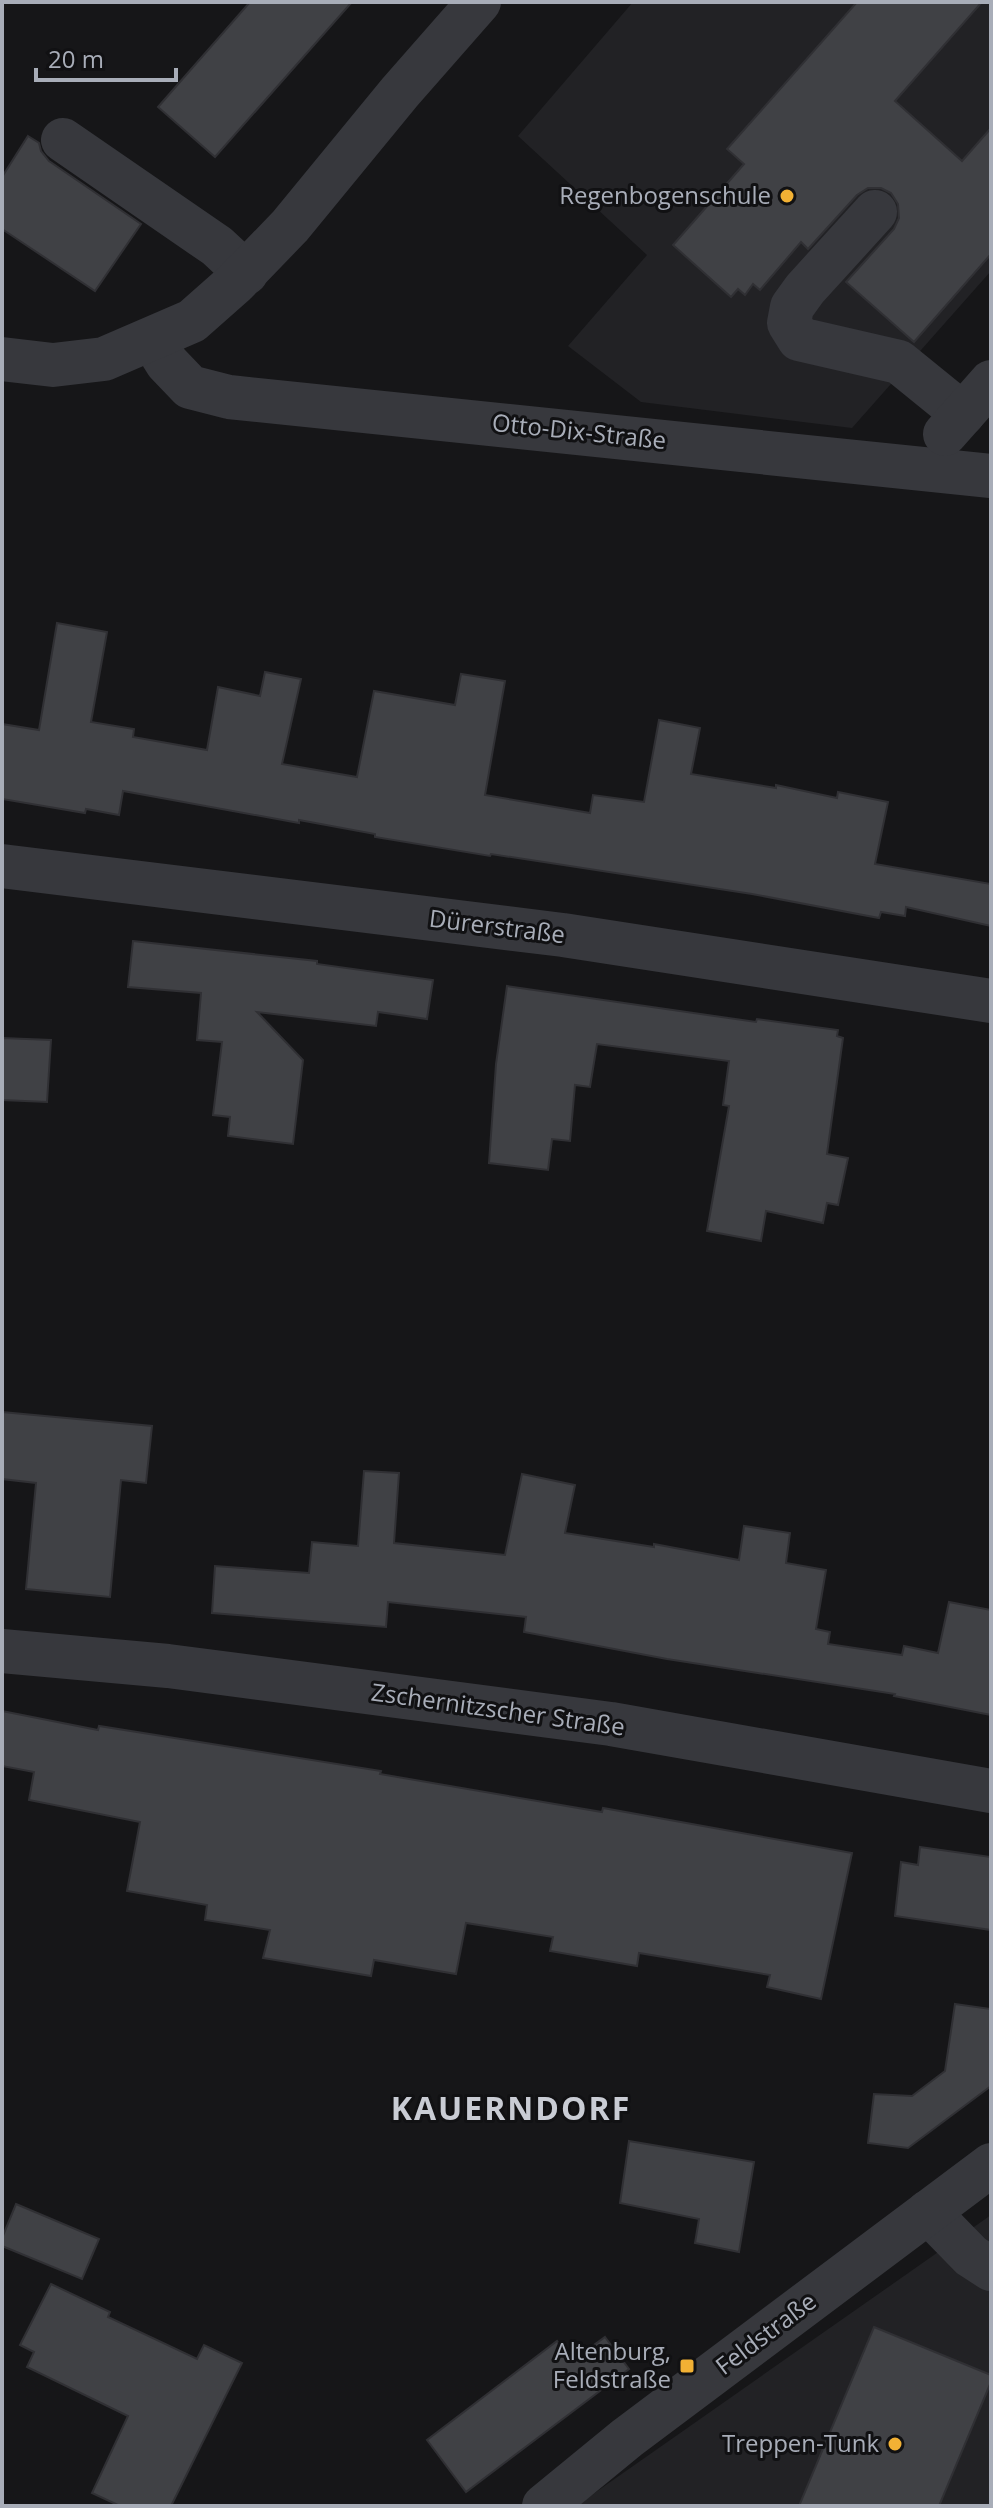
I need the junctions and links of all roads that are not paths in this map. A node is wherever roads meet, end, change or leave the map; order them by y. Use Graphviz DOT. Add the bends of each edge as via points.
graph roads {
  1 [pos="479,2"];
  2 [pos="63,140"];
  3 [pos="875,212"];
  4 [pos="246,273"];
  5 [pos="152,339"];
  6 [pos="2,359"];
  7 [pos="977,398"];
  8 [pos="919,467"];
  9 [pos="991,476"];
  10 [pos="2,866"];
  11 [pos="991,1001"];
  12 [pos="2,1651"];
  13 [pos="991,1791"];
  14 [pos="991,2165"];
  15 [pos="928,2212"];
  16 [pos="991,2269"];
  17 [pos="544,2506"];
  1 -- 4 [label="street"];
  2 -- 4 [label="street" via="217,246"];
  3 -- 7 [label="street" via="805,289 792,307 789,323 799,339 899,362"];
  4 -- 5 [label="street" via="192,321"];
  5 -- 6 [label="street" via="104,359 53,365"];
  5 -- 8 [label="street, Otto-Dix-Straße" via="190,387 229,397"];
  7 -- 8 [label="street"];
  8 -- 9 [label="street, Otto-Dix-Straße"];
  10 -- 11 [label="street, Dürerstraße" via="563,935"];
  12 -- 13 [label="street, Zschernitzscher Straße" via="168,1666 611,1724"];
  14 -- 15 [label="street, Feldstraße"];
  15 -- 16 [label="street"];
  15 -- 17 [label="street, Feldstraße"];
}
